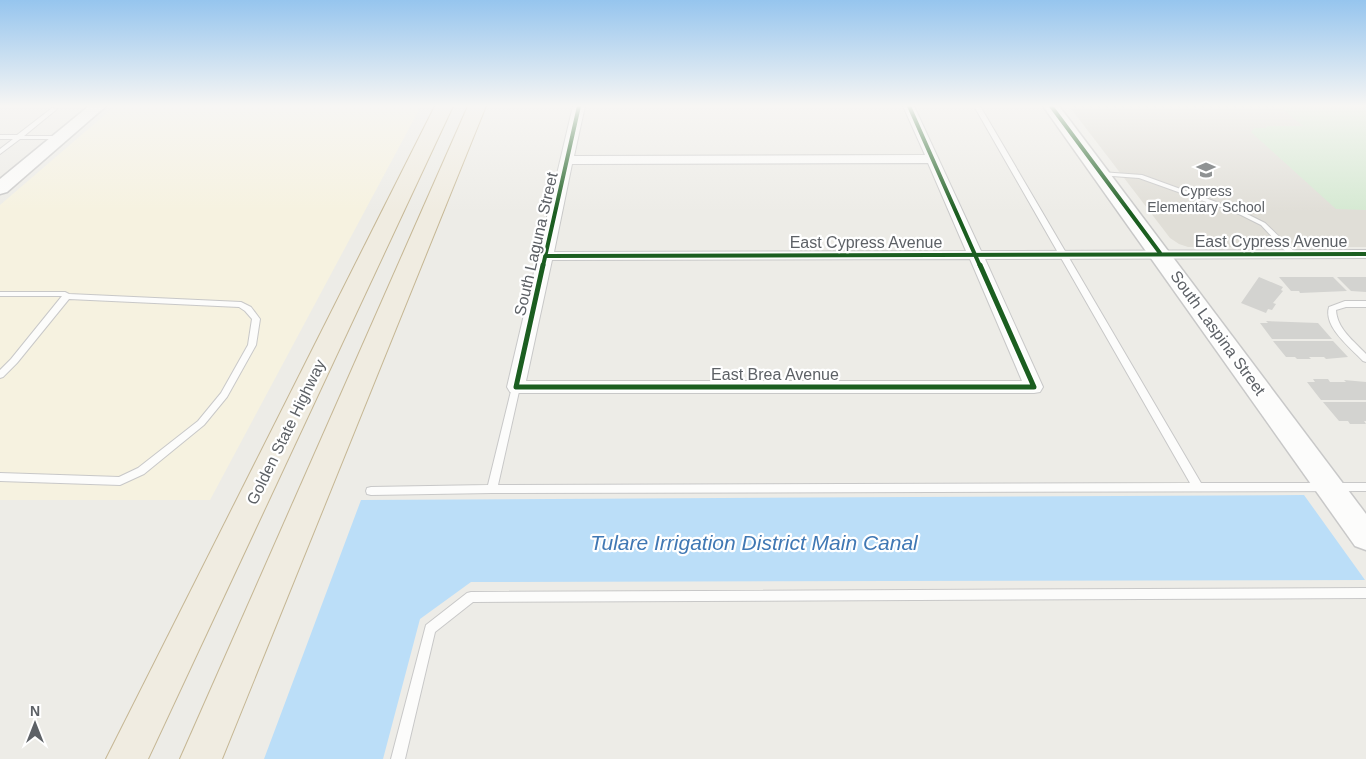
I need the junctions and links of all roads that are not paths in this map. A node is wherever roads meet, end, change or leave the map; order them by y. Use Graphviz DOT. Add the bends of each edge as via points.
graph roads {
  1 [pos="14,141"];
  2 [pos="56,141"];
  3 [pos="427,141"];
  4 [pos="461,141"];
  5 [pos="572,141"];
  6 [pos="925,141"];
  7 [pos="997,141"];
  8 [pos="1077,141"];
  9 [pos="0,152"];
  10 [pos="933,159"];
  11 [pos="568,160"];
  12 [pos="1101,174"];
  13 [pos="4,181"];
  14 [pos="1160,253"];
  15 [pos="1292,253"];
  16 [pos="975,254"];
  17 [pos="1062,254"];
  18 [pos="1366,254"];
  19 [pos="546,256"];
  20 [pos="0,294"];
  21 [pos="68,296"];
  22 [pos="1366,304"];
  23 [pos="1366,359"];
  24 [pos="0,375"];
  25 [pos="516,387"];
  26 [pos="0,477"];
  27 [pos="1197,486"];
  28 [pos="1330,487"];
  29 [pos="1366,487"];
  30 [pos="492,489"];
  31 [pos="371,491"];
  32 [pos="1366,537"];
  33 [pos="1366,593"];
  34 [pos="127,759"];
  35 [pos="201,759"];
  36 [pos="398,759"];
  1 -- 9 [label="lane"];
  2 -- 13 [label="street"];
  3 -- 34 [label="highway, Golden State Highway"];
  4 -- 35 [label="highway"];
  5 -- 11 [label="street, South Laguna Street"];
  6 -- 10 [label="street"];
  7 -- 17 [label="lane"];
  8 -- 12 [label="street, South Laspina Street"];
  10 -- 11 [label="street"];
  10 -- 16 [label="street"];
  11 -- 19 [label="street, South Laguna Street"];
  12 -- 14 [label="street, South Laspina Street"];
  12 -- 15 [label="lane" via="1140,176 1239,212 1263,224"];
  14 -- 15 [label="street, East Cypress Avenue"];
  14 -- 17 [label="street, East Cypress Avenue"];
  14 -- 28 [label="street, South Laspina Street"];
  15 -- 18 [label="street, East Cypress Avenue"];
  16 -- 17 [label="street, East Cypress Avenue"];
  16 -- 19 [label="street, East Cypress Avenue"];
  16 -- 25 [label="street, East Brea Avenue" via="1034,387"];
  17 -- 27 [label="lane"];
  19 -- 25 [label="street, South Laguna Street"];
  20 -- 21 [label="lane"];
  21 -- 24 [label="lane"];
  21 -- 26 [label="lane" via="241,305 256,319 252,345 224,395 202,423 134,474 120,481"];
  22 -- 23 [label="lane" via="1338,305 1331,312 1335,325"];
  25 -- 30 [label="lane"];
  27 -- 28 [label="lane"];
  27 -- 30 [label="lane"];
  28 -- 29 [label="lane"];
  28 -- 32 [label="street, South Laspina Street"];
  30 -- 31 [label="lane"];
  33 -- 36 [label="lane" via="471,597 430,629"];
}
